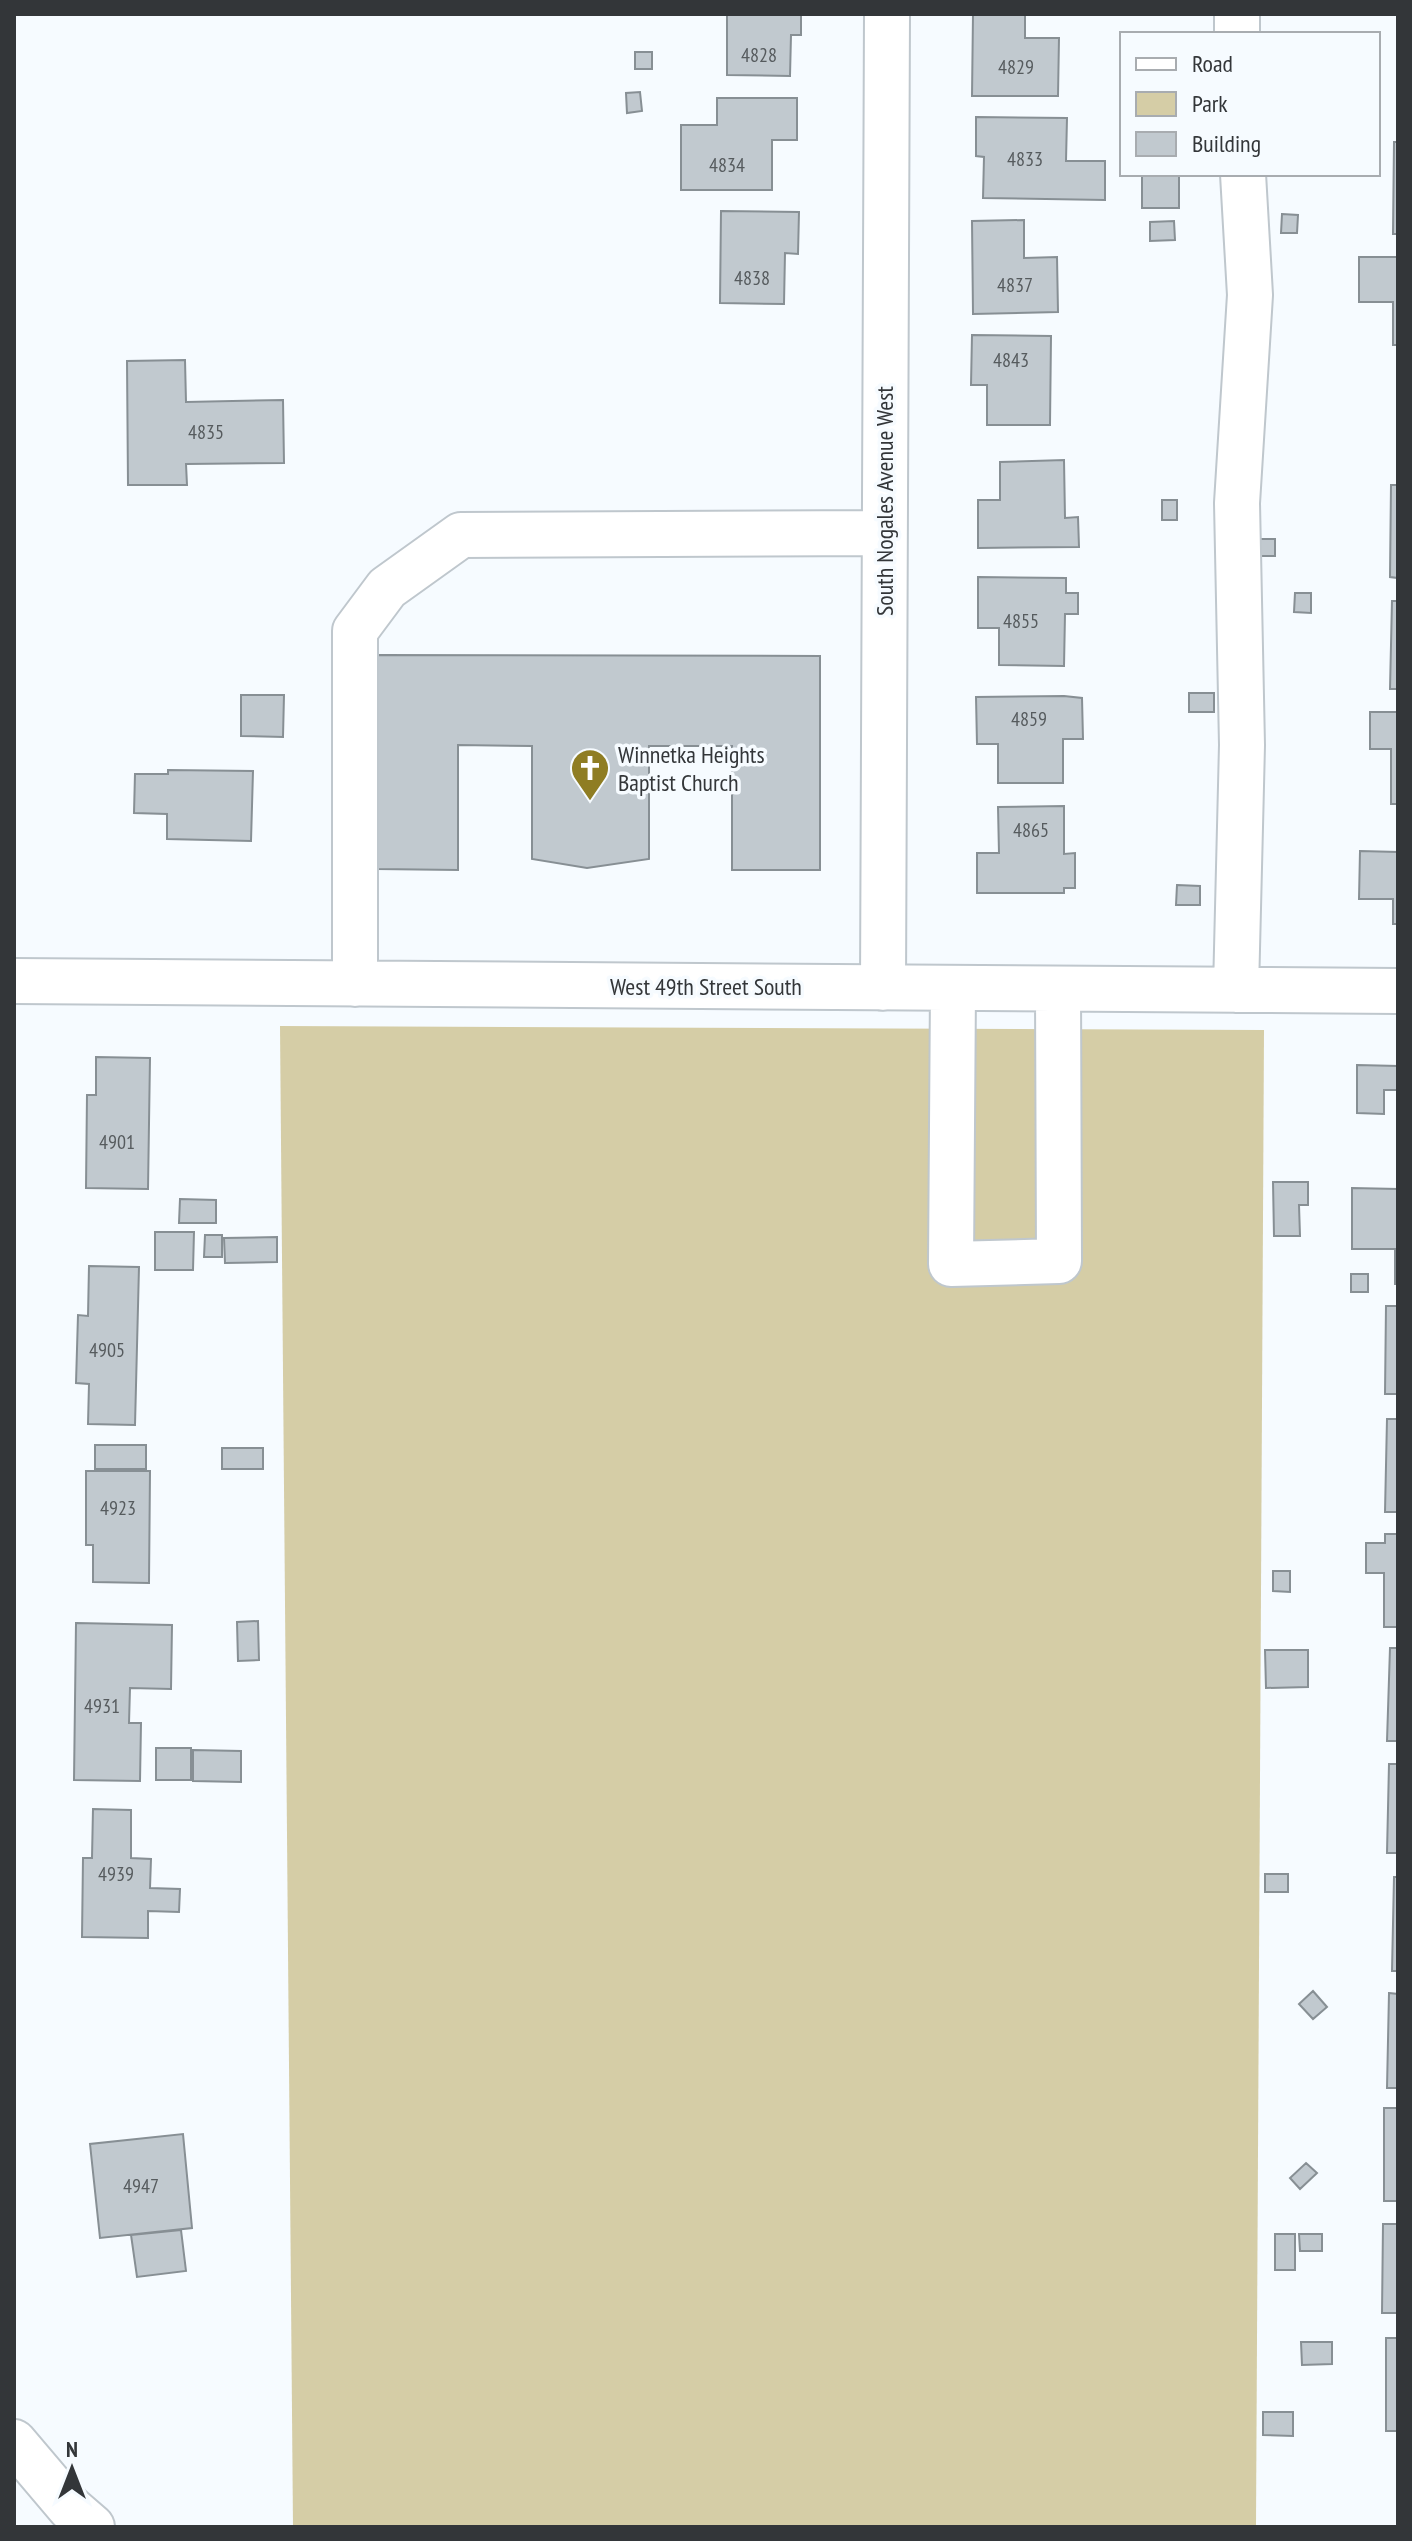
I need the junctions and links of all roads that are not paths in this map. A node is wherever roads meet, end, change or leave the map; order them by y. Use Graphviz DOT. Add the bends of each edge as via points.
graph roads {
  1 [pos="887,14"];
  2 [pos="1243,176"];
  3 [pos="884,533"];
  4 [pos="14,981"];
  5 [pos="355,984"];
  6 [pos="883,988"];
  7 [pos="953,988"];
  8 [pos="1058,989"];
  9 [pos="1236,990"];
  10 [pos="1398,991"];
  11 [pos="14,2442"];
  12 [pos="92,2527"];
  1 -- 3 [label="street, South Nogales Avenue West"];
  2 -- 9 [label="street" via="1250,295 1237,503 1242,745"];
  3 -- 5 [label="street" via="461,535 387,588 355,631"];
  3 -- 6 [label="street, South Nogales Avenue West"];
  4 -- 5 [label="street, West 49th Street South"];
  5 -- 6 [label="street, West 49th Street South"];
  6 -- 7 [label="street, West 49th Street South"];
  7 -- 8 [label="street, West 49th Street South"];
  7 -- 8 [label="street" via="951,1264 1059,1261"];
  8 -- 9 [label="street, West 49th Street South"];
  9 -- 10 [label="street, West 49th Street South"];
  11 -- 12 [label="street"];
}
